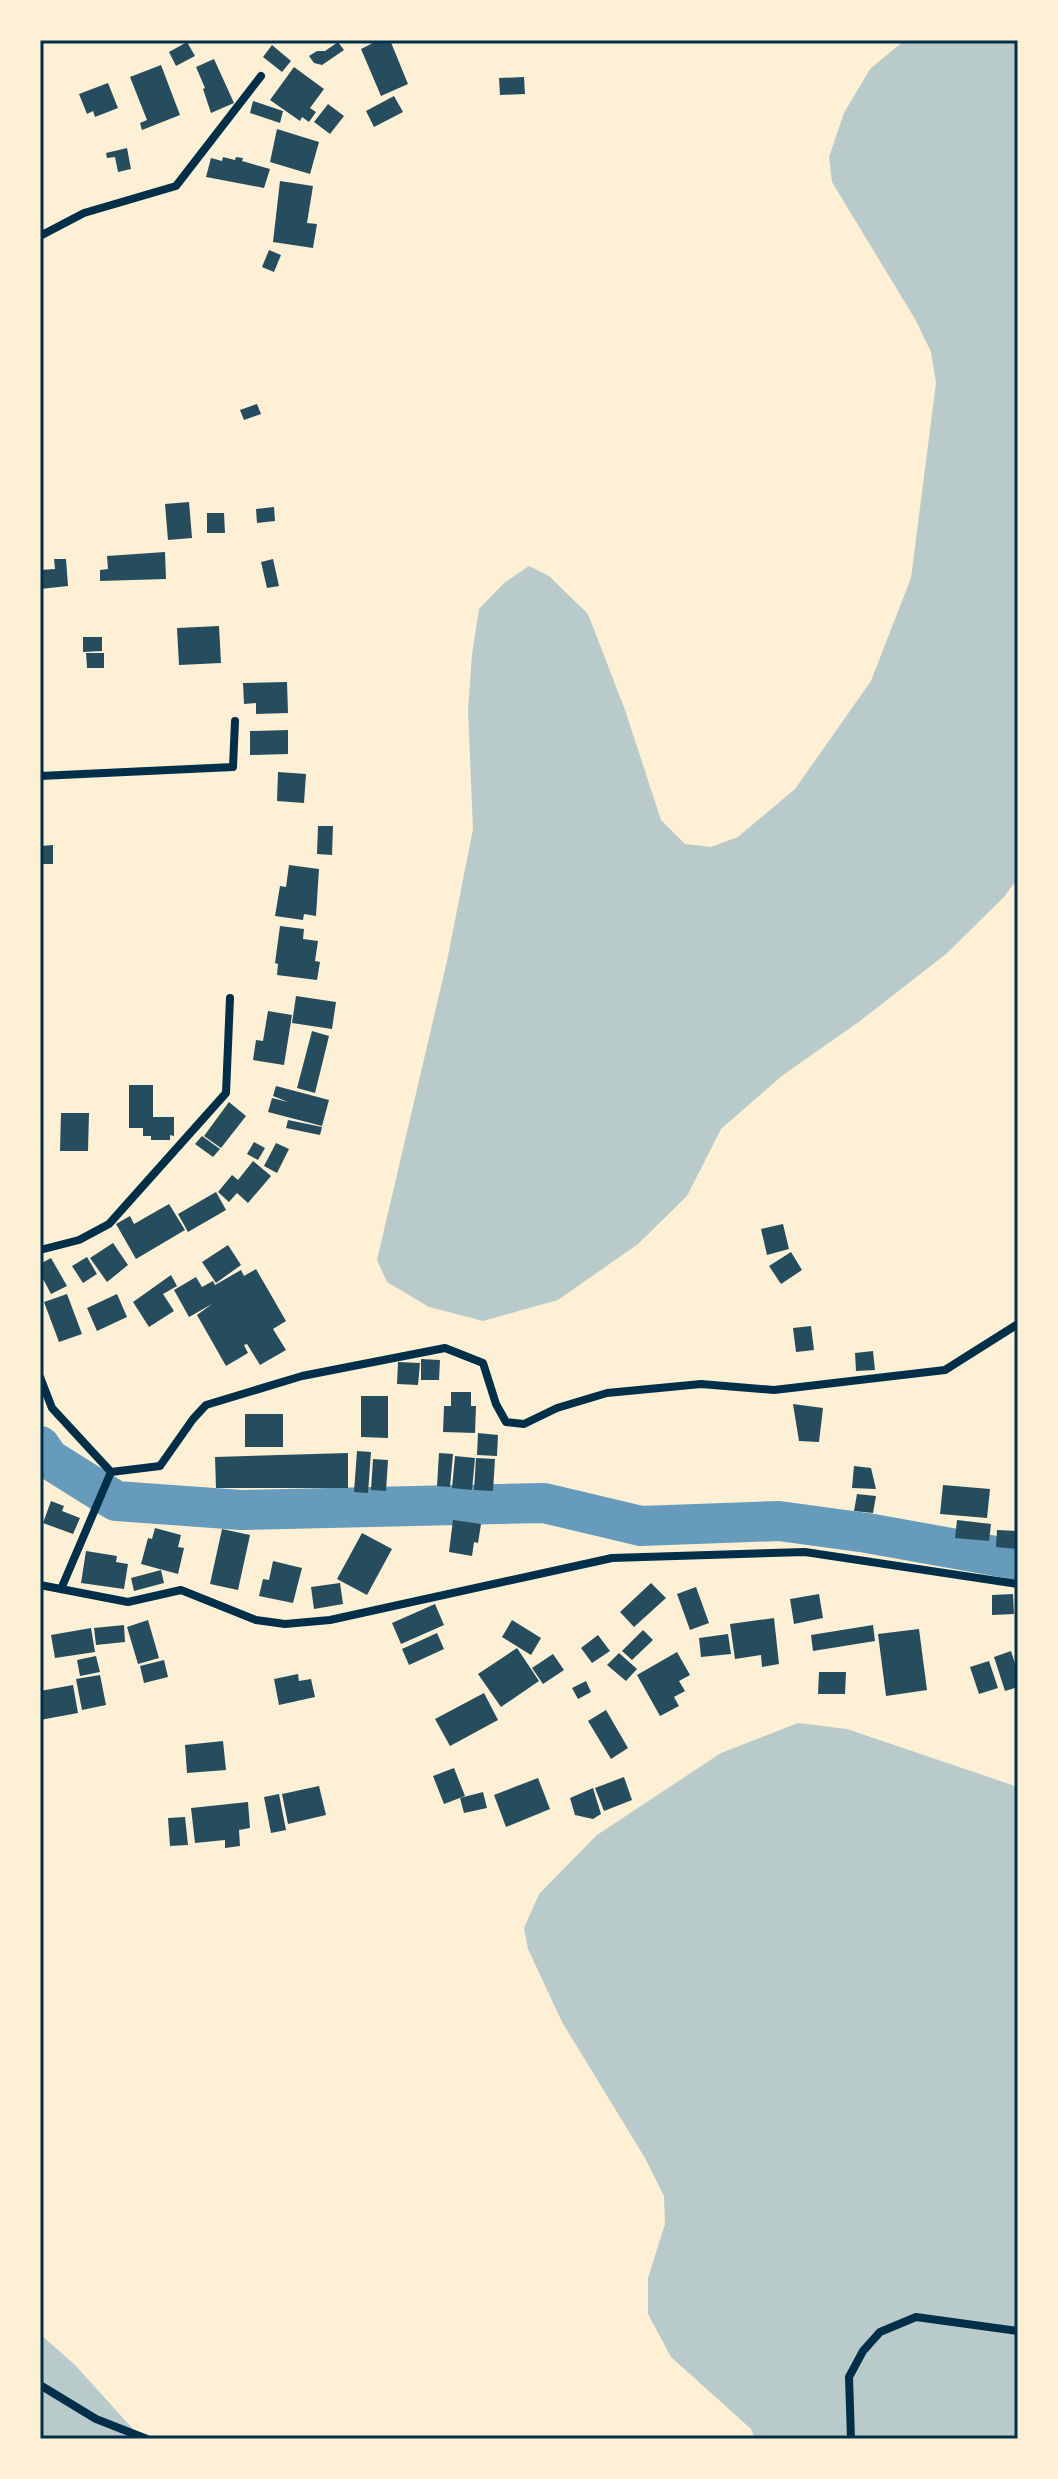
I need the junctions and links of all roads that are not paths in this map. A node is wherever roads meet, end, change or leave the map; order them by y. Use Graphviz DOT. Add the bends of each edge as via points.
graph roads {
  1 [pos="261,76"];
  2 [pos="40,236"];
  3 [pos="235,721"];
  4 [pos="40,776"];
  5 [pos="230,998"];
  6 [pos="40,1250"];
  7 [pos="1018,1324"];
  8 [pos="40,1377"];
  9 [pos="111,1472"];
  10 [pos="1018,1584"];
  11 [pos="40,1585"];
  12 [pos="61,1589"];
  13 [pos="1018,2331"];
  14 [pos="40,2385"];
  15 [pos="147,2439"];
  16 [pos="851,2439"];
  1 -- 2 [label="street" via="176,186 84,213"];
  3 -- 4 [label="street" via="233,767"];
  5 -- 6 [label="street" via="226,1093 109,1224 79,1240"];
  7 -- 9 [label="street" via="945,1370 774,1390 701,1384 607,1393 524,1424 506,1422 483,1363 445,1348 302,1376 206,1405 160,1466"];
  8 -- 9 [label="street" via="52,1408"];
  9 -- 12 [label="street"];
  10 -- 12 [label="street" via="805,1552 612,1558 330,1620 285,1624 256,1620 181,1590 128,1602"];
  11 -- 12 [label="street"];
  13 -- 16 [label="street" via="916,2317 880,2332 849,2377"];
  14 -- 15 [label="street" via="96,2419"];
}
